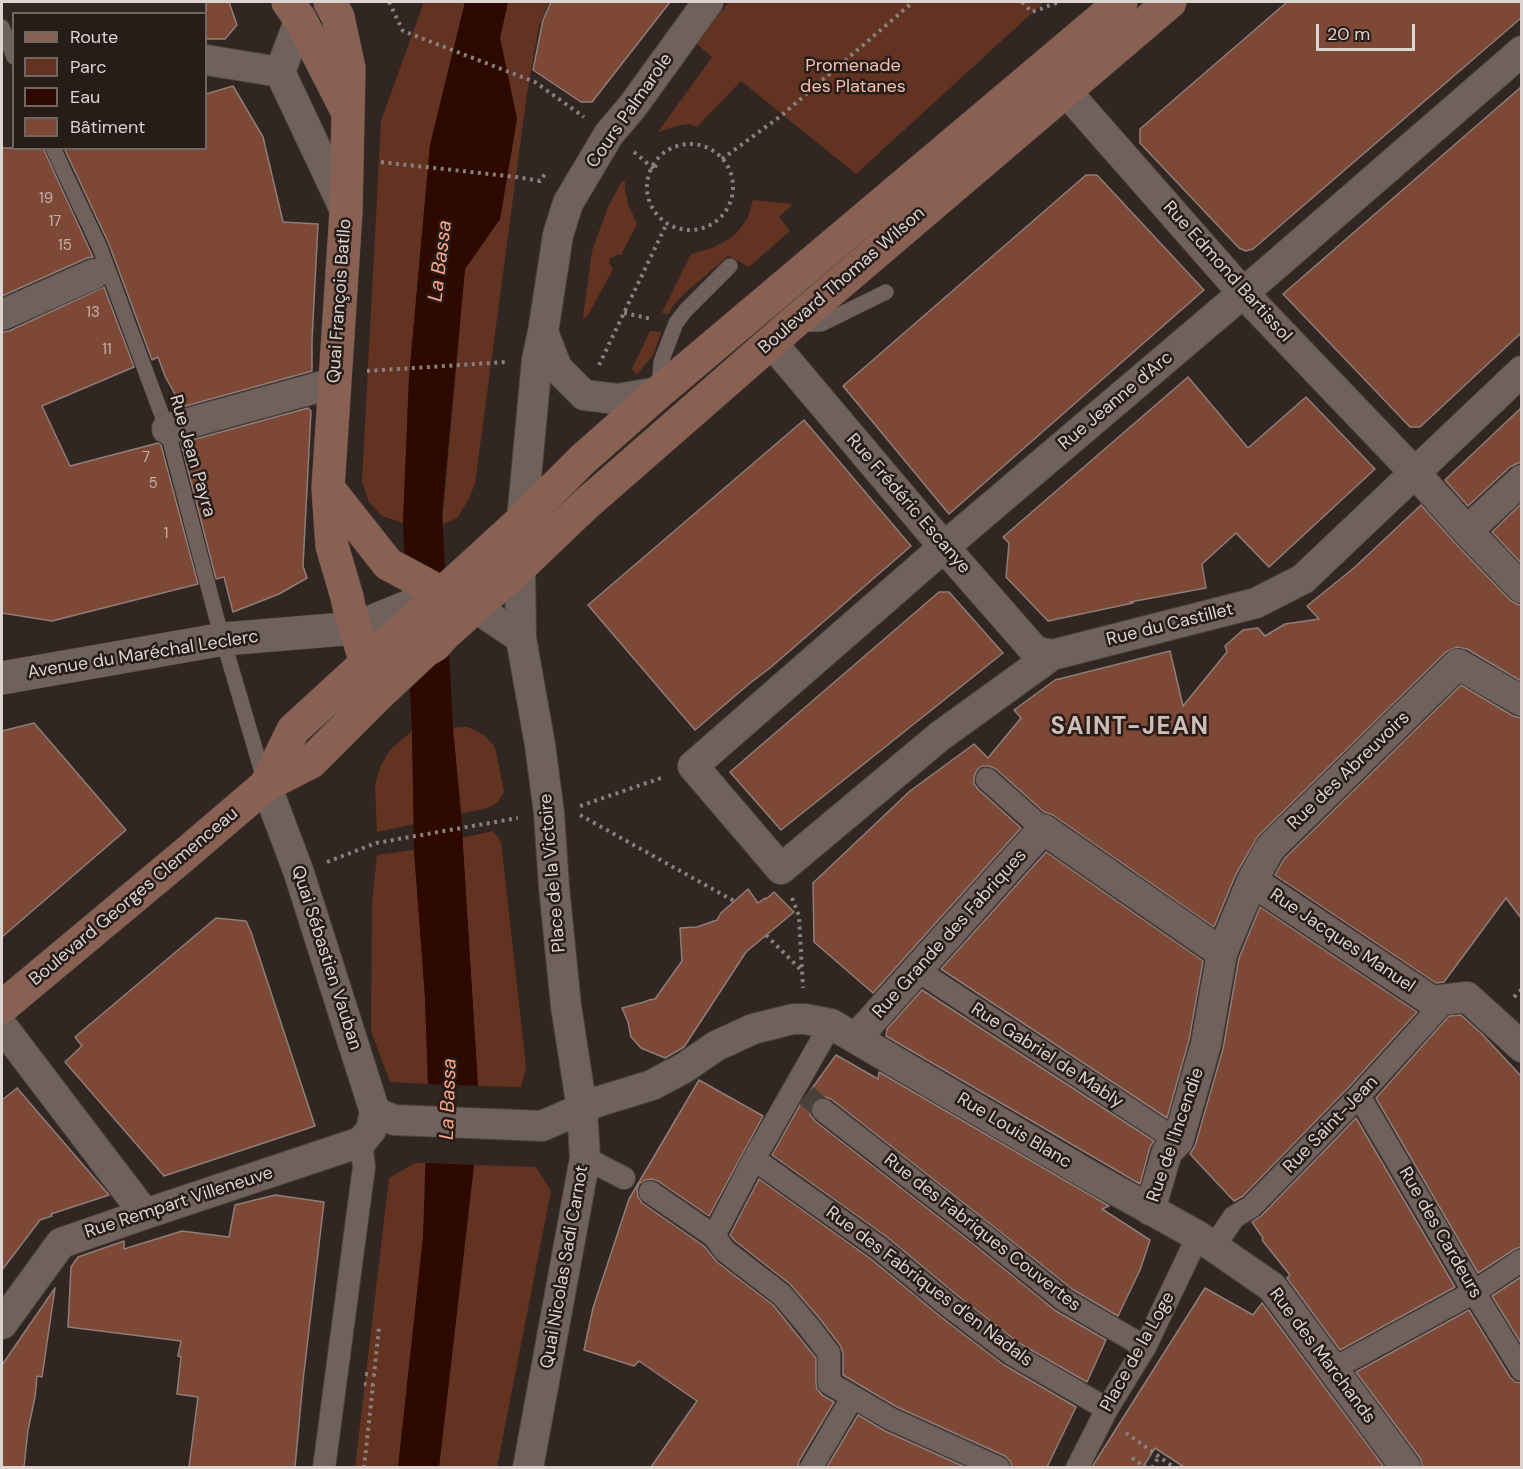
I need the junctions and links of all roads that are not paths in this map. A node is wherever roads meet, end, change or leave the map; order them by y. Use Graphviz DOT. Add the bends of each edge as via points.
graph roads {
  1 [pos="330,2"];
  2 [pos="708,2"];
  3 [pos="1121,2"];
  4 [pos="1170,2"];
  5 [pos="294,10"];
  6 [pos="2,27"];
  7 [pos="1521,51"];
  8 [pos="12,52"];
  9 [pos="207,60"];
  10 [pos="1043,67"];
  11 [pos="280,72"];
  12 [pos="1066,90"];
  13 [pos="348,113"];
  14 [pos="54,150"];
  15 [pos="346,212"];
  16 [pos="730,266"];
  17 [pos="94,274"];
  18 [pos="886,292"];
  19 [pos="1244,293"];
  20 [pos="2,315"];
  21 [pos="543,332"];
  22 [pos="782,333"];
  23 [pos="1521,371"];
  24 [pos="348,377"];
  25 [pos="659,392"];
  26 [pos="167,429"];
  27 [pos="1415,473"];
  28 [pos="1521,480"];
  29 [pos="328,488"];
  30 [pos="520,522"];
  31 [pos="1467,531"];
  32 [pos="944,547"];
  33 [pos="518,568"];
  34 [pos="1521,588"];
  35 [pos="442,593"];
  36 [pos="475,607"];
  37 [pos="393,635"];
  38 [pos="521,638"];
  39 [pos="224,639"];
  40 [pos="1052,655"];
  41 [pos="2,678"];
  42 [pos="1521,701"];
  43 [pos="987,779"];
  44 [pos="266,785"];
  45 [pos="1043,829"];
  46 [pos="791,861"];
  47 [pos="1252,881"];
  48 [pos="1222,953"];
  49 [pos="917,970"];
  50 [pos="1440,1000"];
  51 [pos="2,1007"];
  52 [pos="818,1022"];
  53 [pos="2,1026"];
  54 [pos="856,1038"];
  55 [pos="1521,1047"];
  56 [pos="1359,1096"];
  57 [pos="582,1109"];
  58 [pos="823,1110"];
  59 [pos="385,1116"];
  60 [pos="1178,1141"];
  61 [pos="361,1142"];
  62 [pos="585,1158"];
  63 [pos="754,1159"];
  64 [pos="624,1178"];
  65 [pos="650,1192"];
  66 [pos="1150,1210"];
  67 [pos="145,1214"];
  68 [pos="714,1236"];
  69 [pos="1206,1242"];
  70 [pos="1521,1260"];
  71 [pos="1474,1292"];
  72 [pos="2,1324"];
  73 [pos="1145,1347"];
  74 [pos="1333,1369"];
  75 [pos="1521,1370"];
  76 [pos="852,1398"];
  77 [pos="1107,1409"];
  78 [pos="324,1467"];
  79 [pos="528,1467"];
  80 [pos="810,1467"];
  81 [pos="999,1467"];
  82 [pos="1077,1467"];
  83 [pos="1406,1467"];
  1 -- 13 [label="main road, Quai François Batllo" via="338,17 349,68"];
  2 -- 21 [label="street, Cours Palmarole" via="609,134 568,203 558,235"];
  3 -- 10 [label="main road, Boulevard Thomas Wilson"];
  4 -- 12 [label="main road, Boulevard Thomas Wilson"];
  5 -- 11 [label="street"];
  5 -- 13 [label="main road, Quai François Batllo"];
  6 -- 8 [label="lane"];
  7 -- 19 [label="street, Rue Jeanne d'Arc"];
  9 -- 11 [label="street"];
  10 -- 12 [label="street, Rue Edmond Bartissol"];
  10 -- 25 [label="main road, Boulevard Thomas Wilson"];
  11 -- 15 [label="street"];
  12 -- 19 [label="street, Rue Edmond Bartissol"];
  12 -- 22 [label="main road, Boulevard Thomas Wilson"];
  13 -- 15 [label="main road, Quai François Batllo"];
  14 -- 26 [label="lane, Rue Jean Payra" via="100,248"];
  15 -- 24 [label="main road, Quai François Batllo" via="338,338"];
  16 -- 25 [label="lane" via="676,323 661,362"];
  17 -- 20 [label="street"];
  18 -- 22 [label="lane" via="821,324"];
  19 -- 27 [label="street, Rue Edmond Bartissol"];
  19 -- 32 [label="street, Rue Jeanne d'Arc"];
  21 -- 25 [label="street" via="557,368 584,395 617,399"];
  21 -- 30 [label="street, Cours Palmarole"];
  22 -- 32 [label="street, Rue Frédéric Escanye"];
  22 -- 33 [label="main road, Boulevard Thomas Wilson"];
  23 -- 27 [label="street, Rue du Castillet"];
  24 -- 26 [label="street"];
  24 -- 29 [label="main road, Quai François Batllo"];
  25 -- 30 [label="main road, Boulevard Thomas Wilson"];
  26 -- 39 [label="lane, Rue Jean Payra"];
  27 -- 31 [label="street, Rue Edmond Bartissol"];
  27 -- 40 [label="street, Rue du Castillet" via="1303,579 1256,603"];
  28 -- 31 [label="street"];
  29 -- 35 [label="main road" via="388,564"];
  29 -- 37 [label="main road, Quai François Batllo" via="332,546 347,597"];
  30 -- 33 [label="street, Cours Palmarole"];
  30 -- 35 [label="main road, Boulevard Thomas Wilson"];
  31 -- 34 [label="street, Rue Edmond Bartissol"];
  32 -- 40 [label="street, Rue Frédéric Escanye" via="1035,651"];
  32 -- 46 [label="street, Rue Jeanne d'Arc" via="701,758"];
  33 -- 36 [label="main road, Boulevard Thomas Wilson"];
  33 -- 38 [label="street, Place de la Victoire"];
  35 -- 36 [label="main road"];
  35 -- 37 [label="main road, Boulevard Thomas Wilson"];
  36 -- 37 [label="main road, Boulevard Thomas Wilson"];
  36 -- 38 [label="street"];
  37 -- 39 [label="street, Avenue du Maréchal Leclerc"];
  37 -- 44 [label="main road, Quai François Batllo" via="293,730"];
  37 -- 44 [label="main road" via="377,696 311,762"];
  38 -- 57 [label="street, Place de la Victoire" via="549,813 566,1006"];
  39 -- 41 [label="street, Avenue du Maréchal Leclerc"];
  39 -- 44 [label="lane, Rue Jean Payra"];
  40 -- 46 [label="street, Rue du Castillet" via="940,735"];
  42 -- 47 [label="street, Rue des Abreuvoirs" via="1458,664 1270,848"];
  43 -- 45 [label="street"];
  44 -- 51 [label="main road, Boulevard Georges Clemenceau"];
  44 -- 59 [label="street, Quai Sébastien Vauban"];
  45 -- 48 [label="street"];
  45 -- 49 [label="street, Rue Grande des Fabriques"];
  47 -- 48 [label="street, Rue des Abreuvoirs"];
  47 -- 50 [label="street, Rue Jacques Manuel"];
  48 -- 60 [label="street, Rue de l'Incendie" via="1206,1044"];
  49 -- 54 [label="street, Rue Grande des Fabriques"];
  49 -- 60 [label="street, Rue Gabriel de Mably"];
  50 -- 55 [label="street" via="1467,998"];
  50 -- 56 [label="street, Rue Saint-Jean"];
  52 -- 54 [label="street, Rue Louis Blanc"];
  52 -- 57 [label="street" via="793,1019 753,1029 716,1046 652,1085"];
  52 -- 63 [label="street" via="801,1091"];
  53 -- 67 [label="street"];
  54 -- 66 [label="street, Rue Louis Blanc"];
  56 -- 69 [label="street, Rue Saint-Jean" via="1251,1208 1234,1217"];
  56 -- 71 [label="street, Rue des Cardeurs"];
  57 -- 59 [label="street" via="542,1126"];
  57 -- 62 [label="street, Quai Nicolas Sadi Carnot"];
  58 -- 73 [label="street, Rue des Fabriques Couvertes" via="1064,1300"];
  59 -- 61 [label="street"];
  60 -- 66 [label="street, Rue de l'Incendie" via="1167,1152"];
  61 -- 67 [label="street, Rue Rempart Villeneuve"];
  61 -- 78 [label="street" via="364,1167"];
  62 -- 64 [label="street"];
  62 -- 79 [label="street, Quai Nicolas Sadi Carnot"];
  63 -- 68 [label="street"];
  63 -- 77 [label="street, Rue des Fabriques d'en Nadals" via="879,1248 1012,1353"];
  65 -- 68 [label="street"];
  66 -- 69 [label="street, Rue Louis Blanc"];
  67 -- 72 [label="street, Rue Rempart Villeneuve" via="61,1243"];
  68 -- 76 [label="street" via="725,1251 782,1295 829,1353 829,1383"];
  69 -- 73 [label="street, Place de la Loge"];
  69 -- 74 [label="street, Rue des Marchands" via="1272,1287"];
  70 -- 71 [label="street"];
  71 -- 74 [label="street"];
  71 -- 75 [label="street, Rue des Cardeurs"];
  73 -- 77 [label="street, Place de la Loge"];
  74 -- 83 [label="street, Rue des Marchands"];
  76 -- 80 [label="street"];
  76 -- 81 [label="street"];
  77 -- 82 [label="street, Place de la Loge"];
}
